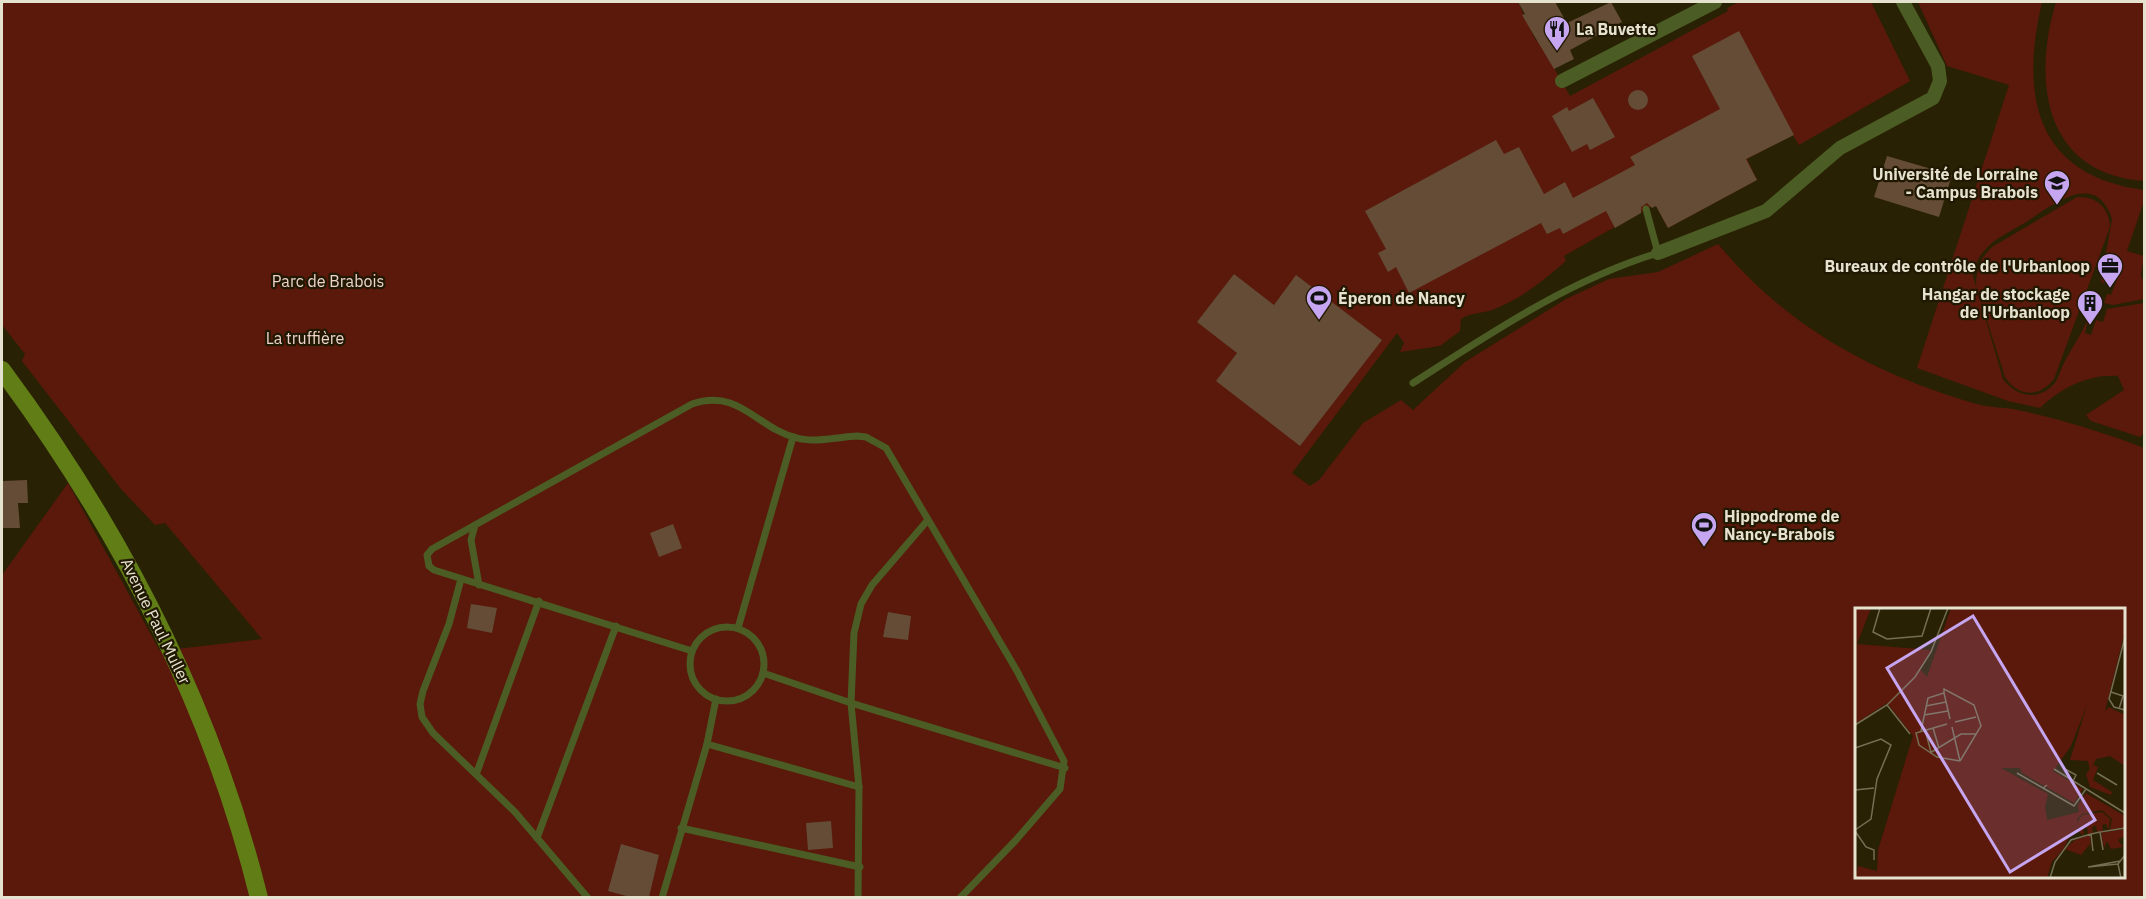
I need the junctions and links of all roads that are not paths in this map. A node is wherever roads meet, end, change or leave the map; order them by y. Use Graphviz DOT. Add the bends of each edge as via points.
graph roads {
  1 [pos="1715,2"];
  2 [pos="1903,2"];
  3 [pos="1562,81"];
  4 [pos="1646,209"];
  5 [pos="1658,253"];
  6 [pos="2,370"];
  7 [pos="1413,383"];
  8 [pos="793,437"];
  9 [pos="927,521"];
  10 [pos="475,525"];
  11 [pos="461,579"];
  12 [pos="478,585"];
  13 [pos="539,602"];
  14 [pos="616,626"];
  15 [pos="738,628"];
  16 [pos="692,651"];
  17 [pos="763,673"];
  18 [pos="716,699"];
  19 [pos="851,703"];
  20 [pos="707,744"];
  21 [pos="1065,768"];
  22 [pos="477,772"];
  23 [pos="859,787"];
  24 [pos="681,828"];
  25 [pos="537,838"];
  26 [pos="860,867"];
  27 [pos="662,896"];
  28 [pos="259,897"];
  29 [pos="588,897"];
  30 [pos="671,897"];
  31 [pos="858,897"];
  32 [pos="960,897"];
  1 -- 3 [label="street"];
  2 -- 5 [label="street" via="1938,66 1940,81 1933,98 1840,148 1766,211"];
  4 -- 5 [label="lane"];
  5 -- 7 [label="lane" via="1624,263 1566,290"];
  6 -- 28 [label="main road, Avenue Paul Muller" via="122,551 170,646 206,728"];
  8 -- 9 [label="lane" via="857,436 876,441 886,448"];
  8 -- 10 [label="lane" via="737,405 705,399"];
  8 -- 15 [label="lane"];
  9 -- 19 [label="lane" via="872,585 861,604 854,633"];
  9 -- 21 [label="lane" via="1063,754"];
  10 -- 11 [label="lane" via="427,555 434,570"];
  10 -- 12 [label="lane" via="471,540"];
  11 -- 12 [label="lane"];
  11 -- 22 [label="lane" via="420,704 425,724"];
  12 -- 13 [label="lane"];
  13 -- 14 [label="lane"];
  13 -- 22 [label="lane"];
  14 -- 16 [label="lane"];
  14 -- 25 [label="lane"];
  15 -- 16 [label="lane" via="716,628 706,633"];
  15 -- 17 [label="lane" via="756,641 762,651"];
  16 -- 18 [label="lane" via="694,680"];
  17 -- 18 [label="lane" via="757,686 745,696 731,701"];
  17 -- 19 [label="lane"];
  18 -- 20 [label="lane"];
  19 -- 21 [label="lane"];
  19 -- 23 [label="lane"];
  20 -- 23 [label="lane"];
  20 -- 24 [label="lane"];
  21 -- 32 [label="lane" via="1060,789"];
  22 -- 25 [label="lane"];
  23 -- 26 [label="lane"];
  24 -- 26 [label="lane"];
  24 -- 27 [label="lane"];
  25 -- 29 [label="lane"];
  26 -- 31 [label="lane"];
  27 -- 30 [label="lane"];
}
